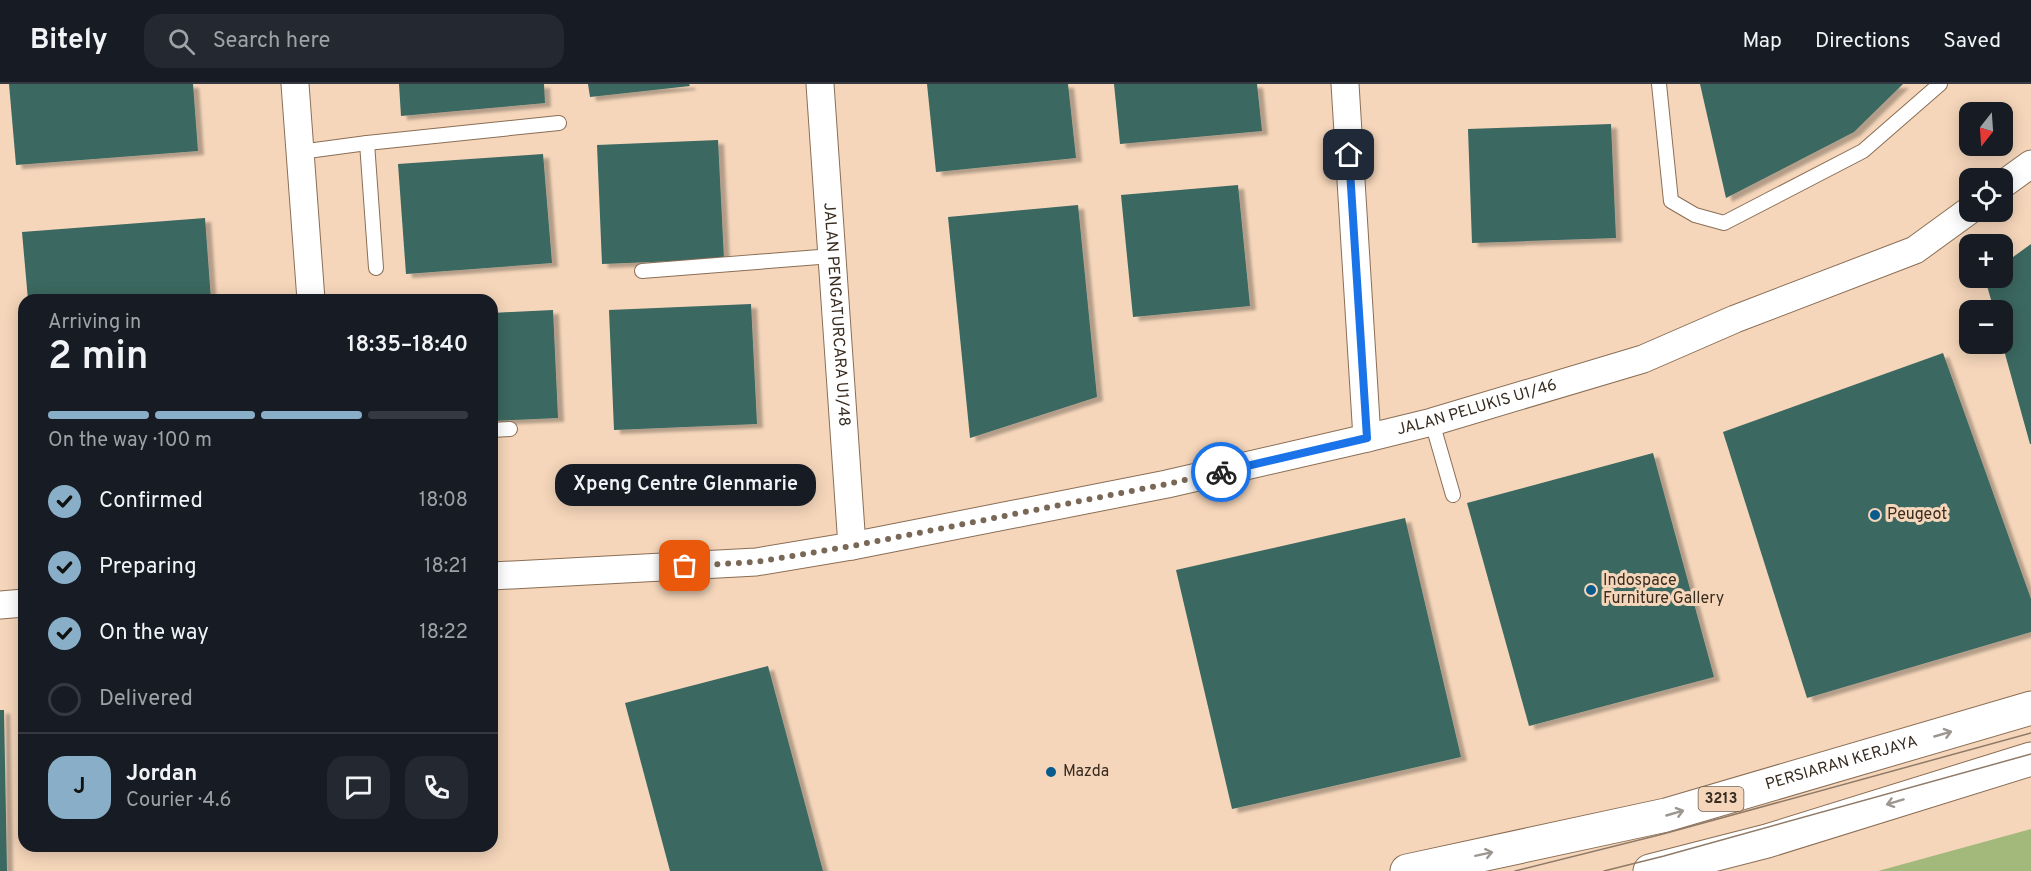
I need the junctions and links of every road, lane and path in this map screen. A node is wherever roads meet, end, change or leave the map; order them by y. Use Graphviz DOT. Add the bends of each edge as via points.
graph roads {
  1 [pos="295,84"];
  2 [pos="820,84"];
  3 [pos="1345,84"];
  4 [pos="1659,84"];
  5 [pos="1940,84"];
  6 [pos="559,123"];
  7 [pos="367,143"];
  8 [pos="300,152"];
  9 [pos="2031,164"];
  10 [pos="2013,177"];
  11 [pos="1959,218"];
  12 [pos="832,256"];
  13 [pos="376,268"];
  14 [pos="642,271"];
  15 [pos="311,294"];
  16 [pos="1431,422"];
  17 [pos="510,429"];
  18 [pos="498,430"];
  19 [pos="1367,438"];
  20 [pos="1453,495"];
  21 [pos="852,546"];
  22 [pos="498,576"];
  23 [pos="18,604"];
  24 [pos="0,605"];
  25 [pos="2031,708"];
  26 [pos="2031,759"];
  27 [pos="1407,871"];
  28 [pos="1650,871"];
  1 -- 8 [label="street"];
  2 -- 12 [label="street, JALAN PENGATURCARA U1/48"];
  3 -- 19 [label="street"];
  4 -- 5 [label="lane" via="1671,201 1695,215 1724,223 1863,152"];
  6 -- 7 [label="lane"];
  7 -- 8 [label="lane"];
  7 -- 13 [label="lane"];
  8 -- 15 [label="street"];
  9 -- 10 [label="street"];
  11 -- 16 [label="street, JALAN PELUKIS U1/46" via="1915,250 1643,359"];
  12 -- 14 [label="lane"];
  12 -- 21 [label="street, JALAN PENGATURCARA U1/48"];
  16 -- 19 [label="street, JALAN PELUKIS U1/46"];
  16 -- 20 [label="lane"];
  17 -- 18 [label="lane"];
  19 -- 21 [label="street, JALAN PELUKIS U1/46" via="1167,484"];
  21 -- 22 [label="street, JALAN PELUKIS U1/46" via="756,562"];
  23 -- 24 [label="street"];
  27 -- 25 [label="main road, PERSIARAN KERJAYA / 3213, one-way" via="1666,815"];
  26 -- 28 [label="main road, one-way" via="1767,841"];
}
